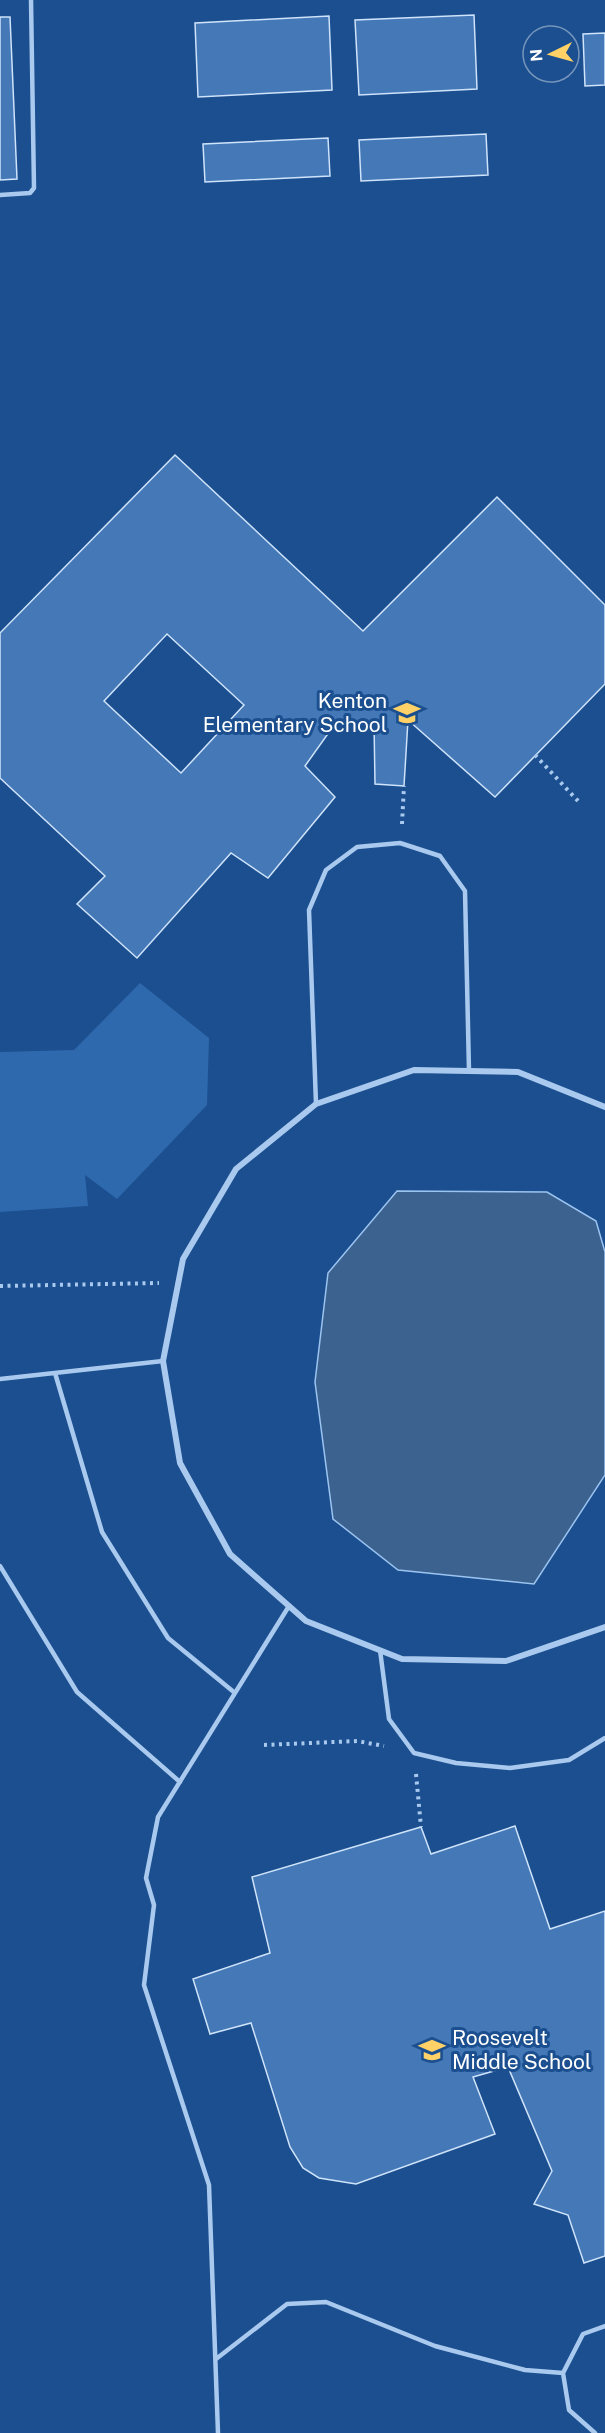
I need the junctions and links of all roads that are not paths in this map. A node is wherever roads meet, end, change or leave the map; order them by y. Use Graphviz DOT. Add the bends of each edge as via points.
graph roads {
  1 [pos="32,0"];
  2 [pos="0,195"];
  3 [pos="469,1071"];
  4 [pos="316,1104"];
  5 [pos="605,1107"];
  6 [pos="163,1361"];
  7 [pos="55,1373"];
  8 [pos="0,1379"];
  9 [pos="0,1566"];
  10 [pos="289,1606"];
  11 [pos="605,1628"];
  12 [pos="380,1650"];
  13 [pos="235,1693"];
  14 [pos="605,1738"];
  15 [pos="180,1782"];
  16 [pos="605,2326"];
  17 [pos="216,2360"];
  18 [pos="563,2373"];
  19 [pos="218,2433"];
  20 [pos="595,2433"];
  1 -- 2 [label="lane" via="34,188 30,193"];
  3 -- 4 [label="street" via="414,1070"];
  3 -- 4 [label="lane" via="465,891 440,856 400,843 357,847 326,870 309,910"];
  3 -- 5 [label="street" via="518,1072"];
  4 -- 6 [label="street" via="236,1169 183,1258"];
  6 -- 7 [label="lane"];
  6 -- 10 [label="street" via="180,1463 230,1554"];
  7 -- 8 [label="lane"];
  7 -- 13 [label="lane" via="102,1532 168,1638"];
  9 -- 15 [label="lane" via="77,1692"];
  10 -- 12 [label="street" via="306,1621"];
  10 -- 13 [label="lane"];
  11 -- 12 [label="street" via="506,1661 402,1659"];
  12 -- 14 [label="lane" via="388,1719 414,1753 456,1763 510,1768 569,1760"];
  13 -- 15 [label="lane"];
  15 -- 17 [label="lane" via="158,1817 146,1878 154,1905 144,1985 209,2186"];
  16 -- 18 [label="lane" via="583,2334"];
  17 -- 18 [label="lane" via="287,2304 326,2302 435,2346 525,2370"];
  17 -- 19 [label="lane"];
  18 -- 20 [label="lane" via="569,2410"];
}
